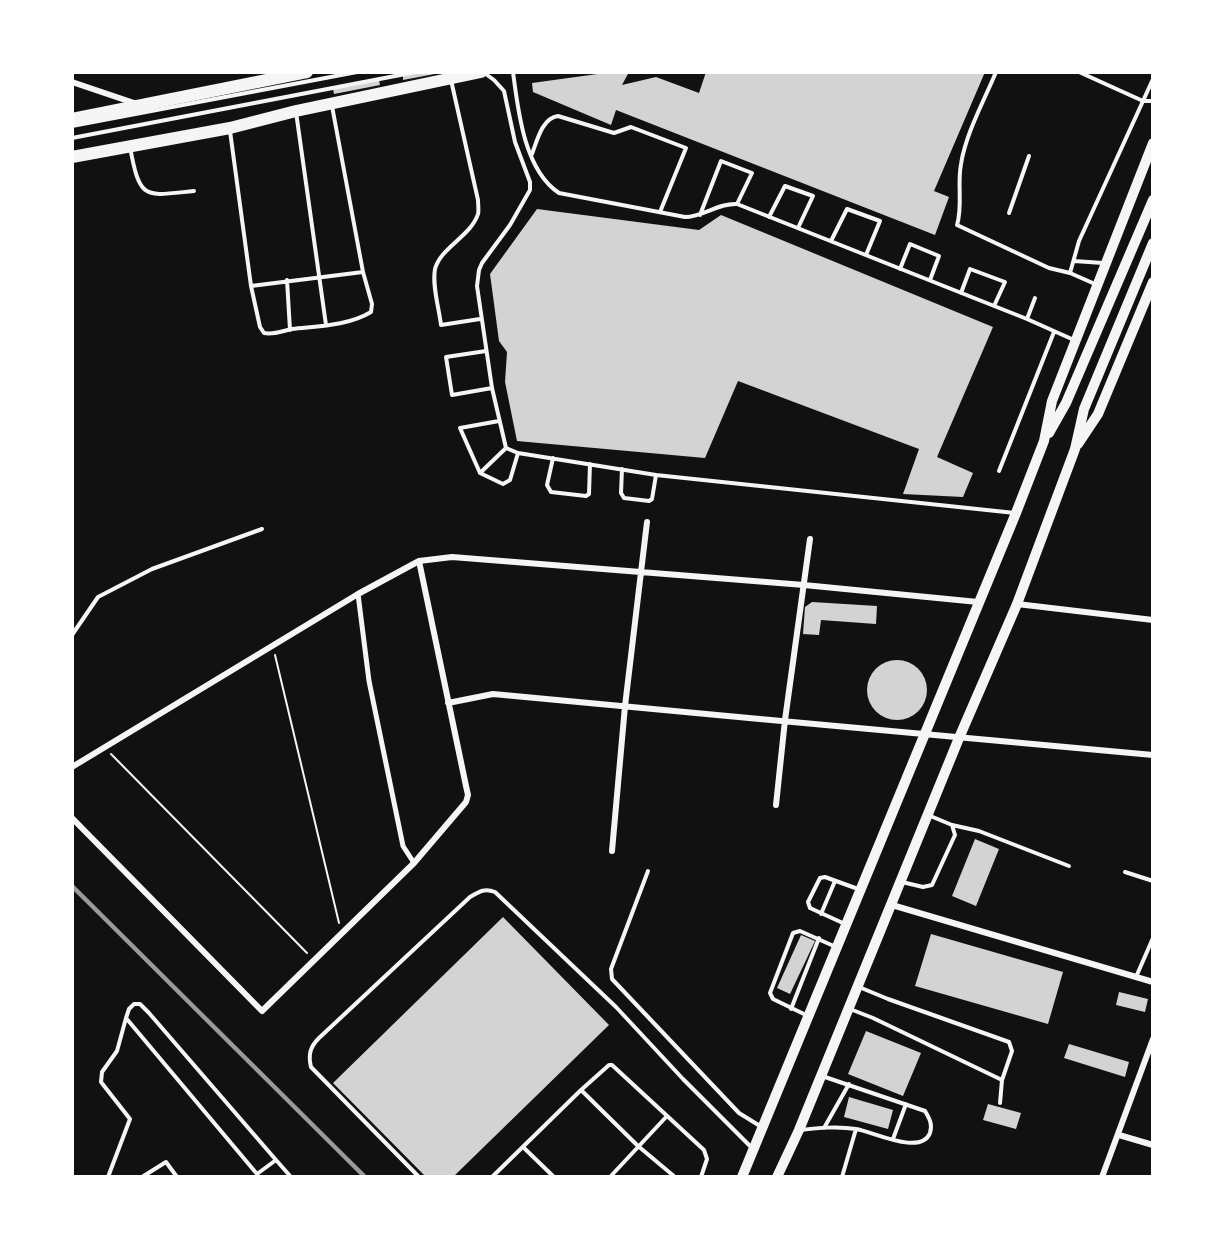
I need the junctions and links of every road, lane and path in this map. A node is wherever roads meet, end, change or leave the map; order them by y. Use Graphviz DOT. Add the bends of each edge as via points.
graph roads {
  1 [pos="307,72"];
  2 [pos="357,72"];
  3 [pos="416,72"];
  4 [pos="482,72"];
  5 [pos="513,72"];
  6 [pos="996,72"];
  7 [pos="1079,72"];
  8 [pos="451,77"];
  9 [pos="1153,79"];
  10 [pos="72,82"];
  11 [pos="1143,101"];
  12 [pos="1153,101"];
  13 [pos="332,104"];
  14 [pos="143,106"];
  15 [pos="296,111"];
  16 [pos="72,119"];
  17 [pos="72,126"];
  18 [pos="230,128"];
  19 [pos="72,138"];
  20 [pos="1153,143"];
  21 [pos="129,147"];
  22 [pos="531,154"];
  23 [pos="1029,156"];
  24 [pos="72,157"];
  25 [pos="194,190"];
  26 [pos="1153,200"];
  27 [pos="737,204"];
  28 [pos="660,212"];
  29 [pos="1010,213"];
  30 [pos="700,215"];
  31 [pos="769,217"];
  32 [pos="798,228"];
  33 [pos="831,241"];
  34 [pos="1153,243"];
  35 [pos="866,255"];
  36 [pos="1074,261"];
  37 [pos="1106,264"];
  38 [pos="900,268"];
  39 [pos="363,272"];
  40 [pos="1070,273"];
  41 [pos="318,276"];
  42 [pos="286,280"];
  43 [pos="930,280"];
  44 [pos="1153,282"];
  45 [pos="1098,285"];
  46 [pos="251,286"];
  47 [pos="961,293"];
  48 [pos="1035,298"];
  49 [pos="994,306"];
  50 [pos="480,319"];
  51 [pos="1027,319"];
  52 [pos="326,325"];
  53 [pos="290,330"];
  54 [pos="1054,332"];
  55 [pos="1075,341"];
  56 [pos="486,351"];
  57 [pos="492,388"];
  58 [pos="500,421"];
  59 [pos="1044,441"];
  60 [pos="506,448"];
  61 [pos="1075,449"];
  62 [pos="518,453"];
  63 [pos="553,458"];
  64 [pos="590,464"];
  65 [pos="622,469"];
  66 [pos="999,471"];
  67 [pos="480,473"];
  68 [pos="656,475"];
  69 [pos="1016,513"];
  70 [pos="647,522"];
  71 [pos="262,529"];
  72 [pos="810,539"];
  73 [pos="419,561"];
  74 [pos="641,572"];
  75 [pos="804,585"];
  76 [pos="358,594"];
  77 [pos="978,602"];
  78 [pos="1017,604"];
  79 [pos="1153,620"];
  80 [pos="72,635"];
  81 [pos="273,646"];
  82 [pos="448,703"];
  83 [pos="625,706"];
  84 [pos="785,720"];
  85 [pos="924,734"];
  86 [pos="959,738"];
  87 [pos="105,748"];
  88 [pos="1153,755"];
  89 [pos="72,767"];
  90 [pos="776,806"];
  91 [pos="928,815"];
  92 [pos="72,818"];
  93 [pos="952,825"];
  94 [pos="612,851"];
  95 [pos="414,863"];
  96 [pos="1069,866"];
  97 [pos="648,871"];
  98 [pos="1125,872"];
  99 [pos="835,881"];
  100 [pos="1153,881"];
  101 [pos="901,882"];
  102 [pos="860,890"];
  103 [pos="892,905"];
  104 [pos="821,915"];
  105 [pos="846,925"];
  106 [pos="341,934"];
  107 [pos="819,938"];
  108 [pos="1153,938"];
  109 [pos="836,947"];
  110 [pos="314,960"];
  111 [pos="1136,977"];
  112 [pos="1153,982"];
  113 [pos="858,986"];
  114 [pos="791,1009"];
  115 [pos="849,1009"];
  116 [pos="809,1016"];
  117 [pos="126,1018"];
  118 [pos="1153,1039"];
  119 [pos="822,1076"];
  120 [pos="1002,1080"];
  121 [pos="849,1084"];
  122 [pos="580,1090"];
  123 [pos="1000,1103"];
  124 [pos="906,1104"];
  125 [pos="667,1116"];
  126 [pos="763,1128"];
  127 [pos="824,1128"];
  128 [pos="856,1129"];
  129 [pos="800,1130"];
  130 [pos="1119,1135"];
  131 [pos="893,1139"];
  132 [pos="1153,1145"];
  133 [pos="638,1146"];
  134 [pos="523,1147"];
  135 [pos="754,1150"];
  136 [pos="276,1160"];
  137 [pos="108,1177"];
  138 [pos="142,1177"];
  139 [pos="177,1177"];
  140 [pos="291,1177"];
  141 [pos="419,1177"];
  142 [pos="492,1177"];
  143 [pos="554,1177"];
  144 [pos="610,1177"];
  145 [pos="675,1177"];
  146 [pos="701,1177"];
  147 [pos="742,1177"];
  148 [pos="777,1177"];
  149 [pos="842,1177"];
  150 [pos="1102,1177"];
  1 -- 14 [label="main road"];
  2 -- 17 [label="lane"];
  3 -- 19 [label="lane"];
  4 -- 8 [label="main road"];
  4 -- 50 [label="lane" via="504,91 530,190 479,270"];
  5 -- 22 [label="lane" via="520,118"];
  6 -- 40 [label="lane" via="961,162 957,225 1049,268"];
  7 -- 11 [label="lane"];
  8 -- 13 [label="main road"];
  8 -- 50 [label="lane" via="478,214 441,258 435,269 435,283 441,325"];
  9 -- 11 [label="lane"];
  10 -- 14 [label="street"];
  11 -- 12 [label="lane"];
  11 -- 36 [label="lane"];
  13 -- 15 [label="main road"];
  13 -- 39 [label="lane"];
  14 -- 16 [label="main road"];
  15 -- 18 [label="main road"];
  15 -- 41 [label="lane"];
  18 -- 21 [label="main road"];
  18 -- 46 [label="lane"];
  20 -- 37 [label="main road"];
  21 -- 24 [label="main road"];
  21 -- 25 [label="lane" via="140,185 146,192 156,195"];
  22 -- 28 [label="lane" via="549,186 559,193"];
  22 -- 28 [label="lane" via="545,123 558,116 614,133 631,127 686,148"];
  23 -- 29 [label="lane"];
  26 -- 59 [label="main road" via="1066,403"];
  27 -- 30 [label="lane"];
  27 -- 30 [label="lane" via="752,173 721,161"];
  27 -- 31 [label="lane"];
  28 -- 30 [label="lane" via="685,218"];
  31 -- 32 [label="lane"];
  31 -- 32 [label="lane" via="785,186 813,196"];
  32 -- 33 [label="lane"];
  33 -- 35 [label="lane"];
  33 -- 35 [label="lane" via="847,209 880,221"];
  34 -- 61 [label="main road" via="1084,409"];
  35 -- 38 [label="lane"];
  36 -- 37 [label="lane"];
  36 -- 40 [label="lane"];
  37 -- 45 [label="main road"];
  38 -- 43 [label="lane"];
  38 -- 43 [label="lane" via="910,244 939,256"];
  39 -- 41 [label="lane"];
  39 -- 52 [label="lane" via="372,304 370,312"];
  40 -- 45 [label="lane"];
  41 -- 42 [label="lane"];
  41 -- 52 [label="lane"];
  42 -- 46 [label="lane"];
  42 -- 53 [label="lane"];
  43 -- 47 [label="lane"];
  44 -- 61 [label="main road" via="1098,414"];
  45 -- 55 [label="main road"];
  46 -- 53 [label="lane" via="264,333"];
  47 -- 49 [label="lane"];
  47 -- 49 [label="lane" via="970,269 1005,282"];
  48 -- 51 [label="lane"];
  49 -- 51 [label="lane"];
  50 -- 56 [label="lane"];
  51 -- 54 [label="lane"];
  52 -- 53 [label="lane"];
  54 -- 55 [label="lane"];
  54 -- 66 [label="lane"];
  55 -- 59 [label="main road" via="1052,401"];
  56 -- 57 [label="lane"];
  56 -- 57 [label="lane" via="446,357 452,395"];
  57 -- 58 [label="lane"];
  58 -- 60 [label="lane"];
  58 -- 67 [label="lane" via="460,428"];
  59 -- 69 [label="main road"];
  60 -- 62 [label="lane"];
  60 -- 67 [label="lane"];
  61 -- 78 [label="main road"];
  62 -- 63 [label="lane"];
  62 -- 67 [label="lane" via="507,483"];
  63 -- 64 [label="lane"];
  63 -- 64 [label="lane" via="547,485 551,492 586,496"];
  64 -- 65 [label="lane"];
  65 -- 68 [label="lane"];
  65 -- 68 [label="lane" via="624,498 652,499"];
  68 -- 69 [label="lane"];
  69 -- 77 [label="main road"];
  70 -- 74 [label="street"];
  71 -- 80 [label="lane" via="152,569 98,597"];
  72 -- 75 [label="street"];
  73 -- 74 [label="street" via="452,558"];
  73 -- 76 [label="street"];
  73 -- 82 [label="street"];
  74 -- 75 [label="street"];
  74 -- 83 [label="street"];
  75 -- 77 [label="street"];
  75 -- 84 [label="street"];
  76 -- 81 [label="street"];
  76 -- 95 [label="street" via="369,681 403,846"];
  77 -- 85 [label="main road"];
  78 -- 79 [label="street"];
  78 -- 86 [label="main road"];
  81 -- 87 [label="street"];
  81 -- 106 [label="path"];
  82 -- 83 [label="street" via="493,694"];
  82 -- 95 [label="street" via="468,795"];
  83 -- 84 [label="street"];
  83 -- 94 [label="street"];
  84 -- 85 [label="street"];
  84 -- 90 [label="street"];
  85 -- 86 [label="street"];
  85 -- 102 [label="main road"];
  86 -- 88 [label="street"];
  86 -- 91 [label="main road"];
  87 -- 89 [label="street"];
  87 -- 110 [label="path"];
  91 -- 93 [label="lane"];
  91 -- 101 [label="main road"];
  92 -- 110 [label="street" via="262,1011"];
  93 -- 96 [label="lane" via="979,831"];
  93 -- 101 [label="lane" via="955,835 932,885"];
  95 -- 106 [label="street"];
  97 -- 126 [label="lane" via="611,969 612,979 739,1113"];
  98 -- 100 [label="lane"];
  99 -- 102 [label="lane"];
  99 -- 104 [label="lane"];
  99 -- 104 [label="lane" via="820,878 808,902"];
  101 -- 103 [label="main road"];
  102 -- 105 [label="main road"];
  103 -- 111 [label="street"];
  103 -- 113 [label="main road"];
  104 -- 105 [label="lane"];
  105 -- 109 [label="main road"];
  106 -- 110 [label="street"];
  107 -- 109 [label="lane"];
  107 -- 114 [label="lane"];
  107 -- 114 [label="lane" via="801,931 793,933 770,993"];
  108 -- 111 [label="lane"];
  109 -- 116 [label="main road"];
  111 -- 112 [label="street"];
  113 -- 115 [label="main road"];
  113 -- 120 [label="lane" via="1009,1042 1012,1051"];
  114 -- 116 [label="lane"];
  115 -- 119 [label="main road"];
  115 -- 120 [label="lane"];
  116 -- 126 [label="main road"];
  117 -- 136 [label="lane" via="256,1174"];
  117 -- 136 [label="lane" via="134,1004 149,1012"];
  117 -- 137 [label="lane" via="117,1051 102,1072 101,1082 106,1091 130,1119"];
  118 -- 130 [label="street"];
  119 -- 121 [label="lane"];
  119 -- 129 [label="main road"];
  120 -- 123 [label="lane"];
  121 -- 124 [label="lane"];
  121 -- 127 [label="lane"];
  122 -- 125 [label="lane" via="612,1065"];
  122 -- 133 [label="lane"];
  122 -- 134 [label="lane"];
  124 -- 131 [label="lane"];
  124 -- 131 [label="lane" via="925,1111 932,1128 920,1142 909,1144"];
  125 -- 133 [label="lane"];
  125 -- 146 [label="lane" via="704,1150 707,1159"];
  126 -- 135 [label="main road"];
  127 -- 128 [label="lane"];
  127 -- 129 [label="lane"];
  128 -- 131 [label="lane"];
  128 -- 149 [label="lane"];
  129 -- 148 [label="main road"];
  130 -- 132 [label="street"];
  130 -- 150 [label="street"];
  133 -- 144 [label="lane"];
  133 -- 145 [label="lane"];
  134 -- 142 [label="lane"];
  134 -- 143 [label="lane"];
  135 -- 141 [label="lane" via="616,1006 495,892 482,890 319,1038 309,1056 311,1067"];
  135 -- 147 [label="main road"];
  136 -- 140 [label="lane"];
  138 -- 139 [label="lane" via="166,1162"];
}
